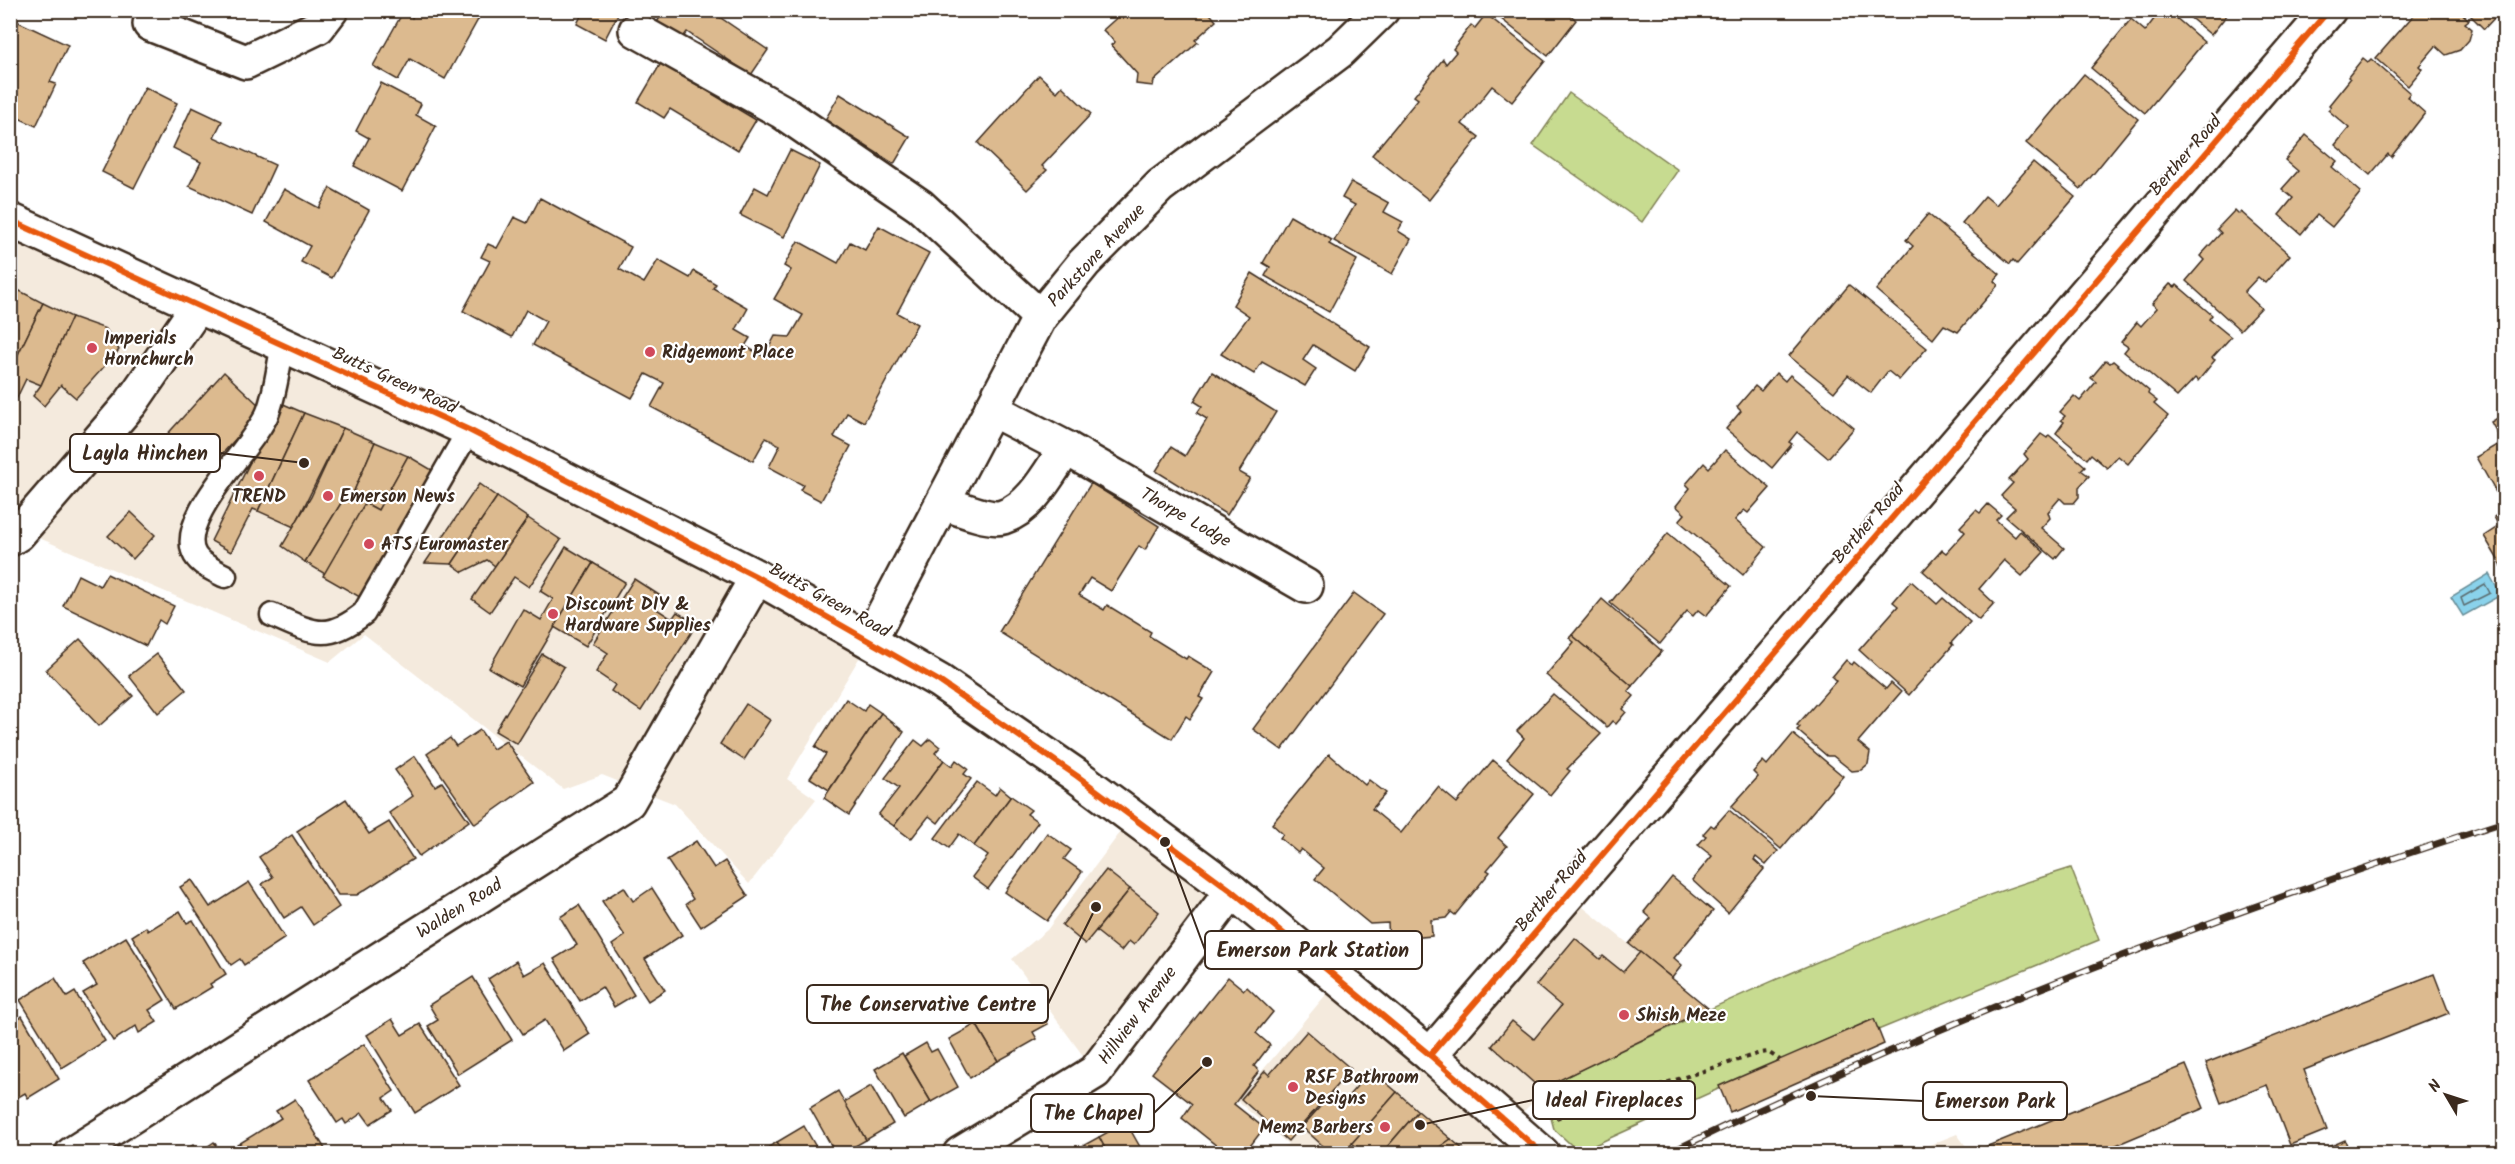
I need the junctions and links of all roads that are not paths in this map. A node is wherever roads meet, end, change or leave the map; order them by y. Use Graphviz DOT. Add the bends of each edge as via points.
graph roads {
  1 [pos="332,10"];
  2 [pos="1382,10"];
  3 [pos="2329,10"];
  4 [pos="150,24"];
  5 [pos="636,30"];
  6 [pos="10,220"];
  7 [pos="198,306"];
  8 [pos="1040,316"];
  9 [pos="284,345"];
  10 [pos="991,409"];
  11 [pos="469,430"];
  12 [pos="1066,448"];
  13 [pos="944,503"];
  14 [pos="10,539"];
  15 [pos="225,576"];
  16 [pos="757,577"];
  17 [pos="1306,586"];
  18 [pos="272,615"];
  19 [pos="870,640"];
  20 [pos="1232,891"];
  21 [pos="1430,1055"];
  22 [pos="1533,1145"];
  23 [pos="72,1154"];
  24 [pos="960,1154"];
  1 -- 4 [label="street" via="318,27 246,62"];
  2 -- 8 [label="street, Parkstone Avenue" via="1340,51 1160,186 1084,263"];
  3 -- 21 [label="street, Berther Road"];
  5 -- 8 [label="street" via="781,111 920,206"];
  6 -- 7 [label="street, Butts Green Road"];
  7 -- 9 [label="street, Butts Green Road"];
  7 -- 14 [label="street" via="131,403"];
  8 -- 10 [label="street, Parkstone Avenue"];
  9 -- 11 [label="street, Butts Green Road"];
  9 -- 15 [label="lane" via="268,413 193,527 195,556"];
  10 -- 12 [label="street, Thorpe Lodge"];
  10 -- 13 [label="street, Parkstone Avenue"];
  11 -- 16 [label="street, Butts Green Road"];
  11 -- 18 [label="lane" via="364,613 346,628 327,634"];
  12 -- 13 [label="street" via="1023,505 1002,517"];
  12 -- 17 [label="street, Thorpe Lodge"];
  13 -- 19 [label="street, Parkstone Avenue"];
  16 -- 19 [label="street, Butts Green Road"];
  16 -- 23 [label="street, Walden Road" via="628,802"];
  19 -- 20 [label="street, Butts Green Road" via="939,681 1077,776"];
  20 -- 21 [label="street, Butts Green Road"];
  20 -- 24 [label="street, Hillview Avenue" via="1095,1071"];
  21 -- 22 [label="street, Butts Green Road"];
}
